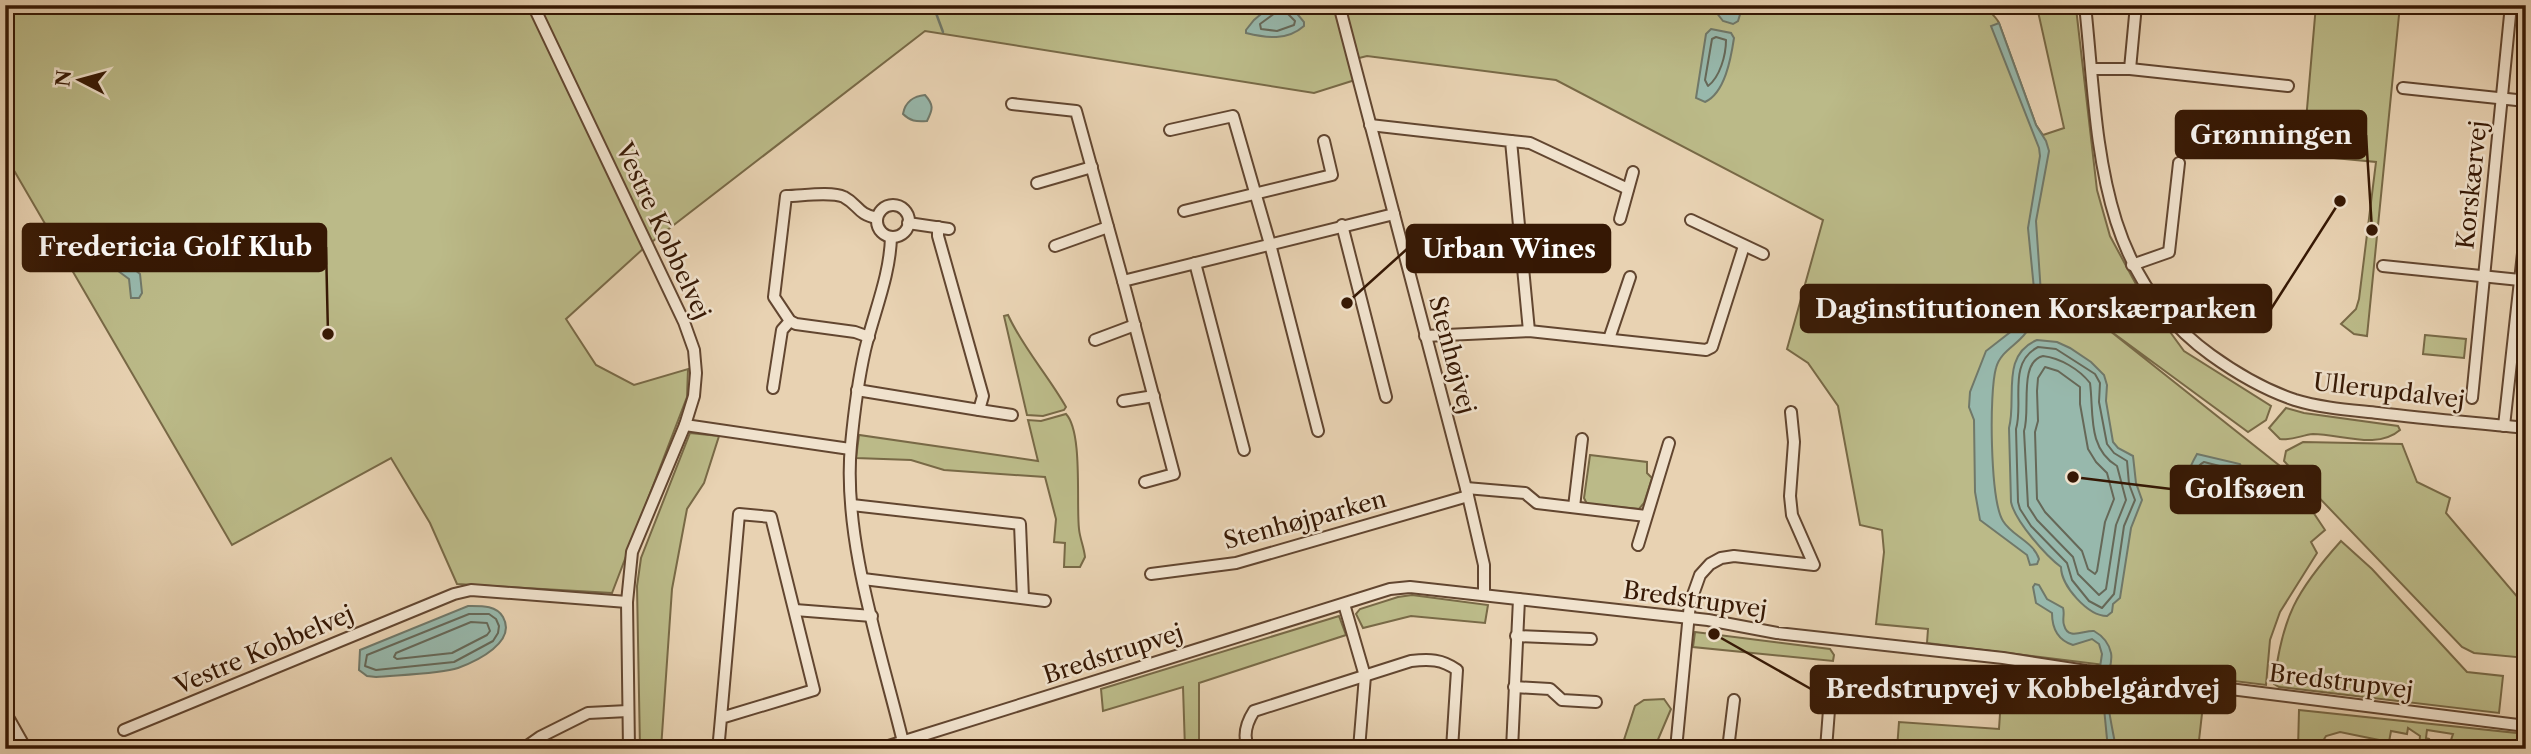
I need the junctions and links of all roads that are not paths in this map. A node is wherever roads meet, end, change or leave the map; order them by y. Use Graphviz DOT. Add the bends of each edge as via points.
graph roads {
  1 [pos="533,5"];
  2 [pos="1339,5"];
  3 [pos="2085,5"];
  4 [pos="2137,5"];
  5 [pos="2511,5"];
  6 [pos="2092,69"];
  7 [pos="2130,69"];
  8 [pos="2288,86"];
  9 [pos="2403,88"];
  10 [pos="2502,98"];
  11 [pos="2526,101"];
  12 [pos="1012,104"];
  13 [pos="1370,125"];
  14 [pos="1170,130"];
  15 [pos="1324,141"];
  16 [pos="1511,141"];
  17 [pos="2179,163"];
  18 [pos="1091,167"];
  19 [pos="1633,172"];
  20 [pos="1037,183"];
  21 [pos="1628,189"];
  22 [pos="1255,194"];
  23 [pos="1184,211"];
  24 [pos="1394,214"];
  25 [pos="877,218"];
  26 [pos="1620,219"];
  27 [pos="1691,220"];
  28 [pos="908,223"];
  29 [pos="1342,226"];
  30 [pos="2526,226"];
  31 [pos="1108,227"];
  32 [pos="891,237"];
  33 [pos="1270,244"];
  34 [pos="1055,246"];
  35 [pos="1744,246"];
  36 [pos="1763,254"];
  37 [pos="1195,263"];
  38 [pos="2132,265"];
  39 [pos="2383,266"];
  40 [pos="2484,276"];
  41 [pos="1630,277"];
  42 [pos="2520,279"];
  43 [pos="1123,281"];
  44 [pos="790,321"];
  45 [pos="1135,325"];
  46 [pos="1529,331"];
  47 [pos="1425,336"];
  48 [pos="869,337"];
  49 [pos="1609,339"];
  50 [pos="1095,340"];
  51 [pos="773,388"];
  52 [pos="857,390"];
  53 [pos="1154,396"];
  54 [pos="1386,397"];
  55 [pos="2472,398"];
  56 [pos="1124,401"];
  57 [pos="979,410"];
  58 [pos="1791,412"];
  59 [pos="1012,415"];
  60 [pos="685,425"];
  61 [pos="2504,426"];
  62 [pos="2526,428"];
  63 [pos="1318,431"];
  64 [pos="1582,439"];
  65 [pos="1669,443"];
  66 [pos="850,449"];
  67 [pos="1244,450"];
  68 [pos="1145,482"];
  69 [pos="1467,492"];
  70 [pos="852,505"];
  71 [pos="1574,507"];
  72 [pos="1646,516"];
  73 [pos="1637,545"];
  74 [pos="1151,574"];
  75 [pos="863,579"];
  76 [pos="1484,594"];
  77 [pos="1023,598"];
  78 [pos="1519,599"];
  79 [pos="1045,601"];
  80 [pos="627,602"];
  81 [pos="1344,604"];
  82 [pos="795,610"];
  83 [pos="872,616"];
  84 [pos="1688,618"];
  85 [pos="1516,636"];
  86 [pos="1591,639"];
  87 [pos="1365,676"];
  88 [pos="1514,687"];
  89 [pos="1734,700"];
  90 [pos="1834,700"];
  91 [pos="1596,702"];
  92 [pos="628,711"];
  93 [pos="5,712"];
  94 [pos="721,718"];
  95 [pos="2526,726"];
  96 [pos="124,730"];
  97 [pos="719,740"];
  98 [pos="903,742"];
  99 [pos="26,749"];
  100 [pos="523,749"];
  101 [pos="629,749"];
  102 [pos="879,749"];
  103 [pos="1249,749"];
  104 [pos="1359,749"];
  105 [pos="1452,749"];
  106 [pos="1512,749"];
  107 [pos="1676,749"];
  108 [pos="1728,749"];
  109 [pos="1826,749"];
  110 [pos="2341,749"];
  111 [pos="2365,749"];
  1 -- 60 [label="street, Vestre Kobbelvej" via="684,321 696,373"];
  2 -- 13 [label="street, Stenhøjvej"];
  3 -- 6 [label="street, Ullerupdalvej"];
  4 -- 7 [label="street"];
  5 -- 10 [label="street, Korskærvej"];
  6 -- 7 [label="street"];
  6 -- 38 [label="street, Ullerupdalvej" via="2105,186"];
  7 -- 8 [label="street"];
  9 -- 10 [label="street, Korskærvej"];
  10 -- 11 [label="street, Korskærvej"];
  10 -- 40 [label="street, Korskærvej"];
  12 -- 18 [label="street" via="1076,111"];
  13 -- 16 [label="street"];
  13 -- 24 [label="street, Stenhøjvej"];
  14 -- 22 [label="street" via="1233,116"];
  15 -- 22 [label="street" via="1332,175"];
  16 -- 21 [label="street" via="1530,143"];
  16 -- 46 [label="street"];
  17 -- 38 [label="street" via="2169,252"];
  18 -- 20 [label="street"];
  18 -- 31 [label="street"];
  19 -- 21 [label="street"];
  21 -- 26 [label="street"];
  22 -- 23 [label="street"];
  22 -- 33 [label="street"];
  24 -- 29 [label="street"];
  24 -- 47 [label="street, Stenhøjvej"];
  25 -- 28 [label="street" via="883,208 895,205 904,210"];
  25 -- 32 [label="street" via="879,229"];
  25 -- 44 [label="street" via="865,215 838,195 786,196 774,297"];
  27 -- 35 [label="street"];
  28 -- 32 [label="street" via="902,234"];
  28 -- 57 [label="street" via="944,228 938,236 983,396"];
  29 -- 33 [label="street"];
  29 -- 54 [label="street"];
  30 -- 42 [label="street"];
  31 -- 34 [label="street"];
  31 -- 43 [label="street"];
  32 -- 48 [label="street" via="888,271"];
  33 -- 37 [label="street"];
  33 -- 63 [label="street"];
  35 -- 36 [label="street"];
  35 -- 49 [label="street" via="1712,347"];
  37 -- 43 [label="street"];
  37 -- 67 [label="street"];
  38 -- 61 [label="street, Ullerupdalvej" via="2157,304 2189,340 2252,381 2295,400 2346,410"];
  39 -- 40 [label="street, Korskærvej"];
  40 -- 42 [label="street, Korskærvej"];
  40 -- 55 [label="street, Korskærvej"];
  41 -- 49 [label="street"];
  42 -- 61 [label="street"];
  43 -- 45 [label="street"];
  44 -- 48 [label="street"];
  44 -- 51 [label="street" via="782,330"];
  45 -- 50 [label="street"];
  45 -- 53 [label="street"];
  46 -- 47 [label="street"];
  46 -- 49 [label="street"];
  47 -- 69 [label="street, Stenhøjvej"];
  48 -- 52 [label="street"];
  52 -- 57 [label="street"];
  52 -- 66 [label="street"];
  53 -- 56 [label="street"];
  53 -- 68 [label="street" via="1174,474"];
  57 -- 59 [label="street"];
  58 -- 84 [label="street" via="1792,515 1814,565 1721,558 1700,575"];
  60 -- 66 [label="street"];
  60 -- 80 [label="street, Vestre Kobbelvej" via="632,552"];
  61 -- 62 [label="street, Ullerupdalvej"];
  64 -- 71 [label="street"];
  65 -- 72 [label="street"];
  66 -- 70 [label="street"];
  69 -- 71 [label="street" via="1525,493 1537,503"];
  69 -- 74 [label="street, Stenhøjparken" via="1236,564"];
  69 -- 76 [label="street, Stenhøjvej" via="1484,565"];
  70 -- 75 [label="street"];
  70 -- 77 [label="street" via="1020,524"];
  71 -- 72 [label="street"];
  72 -- 73 [label="street"];
  75 -- 77 [label="street"];
  75 -- 83 [label="street"];
  76 -- 78 [label="street, Bredstrupvej"];
  76 -- 81 [label="street, Bredstrupvej" via="1399,587"];
  77 -- 79 [label="street"];
  78 -- 84 [label="street, Bredstrupvej"];
  78 -- 85 [label="street"];
  80 -- 92 [label="street, Vestre Kobbelvej"];
  80 -- 96 [label="street, Vestre Kobbelvej" via="471,590 454,594"];
  81 -- 87 [label="street"];
  81 -- 98 [label="street, Bredstrupvej"];
  82 -- 83 [label="street"];
  82 -- 94 [label="street" via="814,690"];
  82 -- 94 [label="street" via="771,517 739,514"];
  83 -- 98 [label="street"];
  84 -- 95 [label="street, Bredstrupvej" via="1777,633"];
  84 -- 107 [label="street"];
  85 -- 86 [label="street"];
  85 -- 88 [label="street"];
  87 -- 103 [label="street" via="1254,710 1248,719"];
  87 -- 104 [label="street"];
  87 -- 105 [label="street" via="1422,660 1445,661 1457,670"];
  88 -- 91 [label="street" via="1550,689 1562,700"];
  88 -- 106 [label="street"];
  89 -- 108 [label="street"];
  90 -- 109 [label="street"];
  92 -- 100 [label="street" via="588,713"];
  92 -- 101 [label="street, Vestre Kobbelvej"];
  93 -- 99 [label="street"];
  94 -- 97 [label="street"];
  98 -- 102 [label="street, Bredstrupvej"];
  110 -- 111 [label="street"];
}
